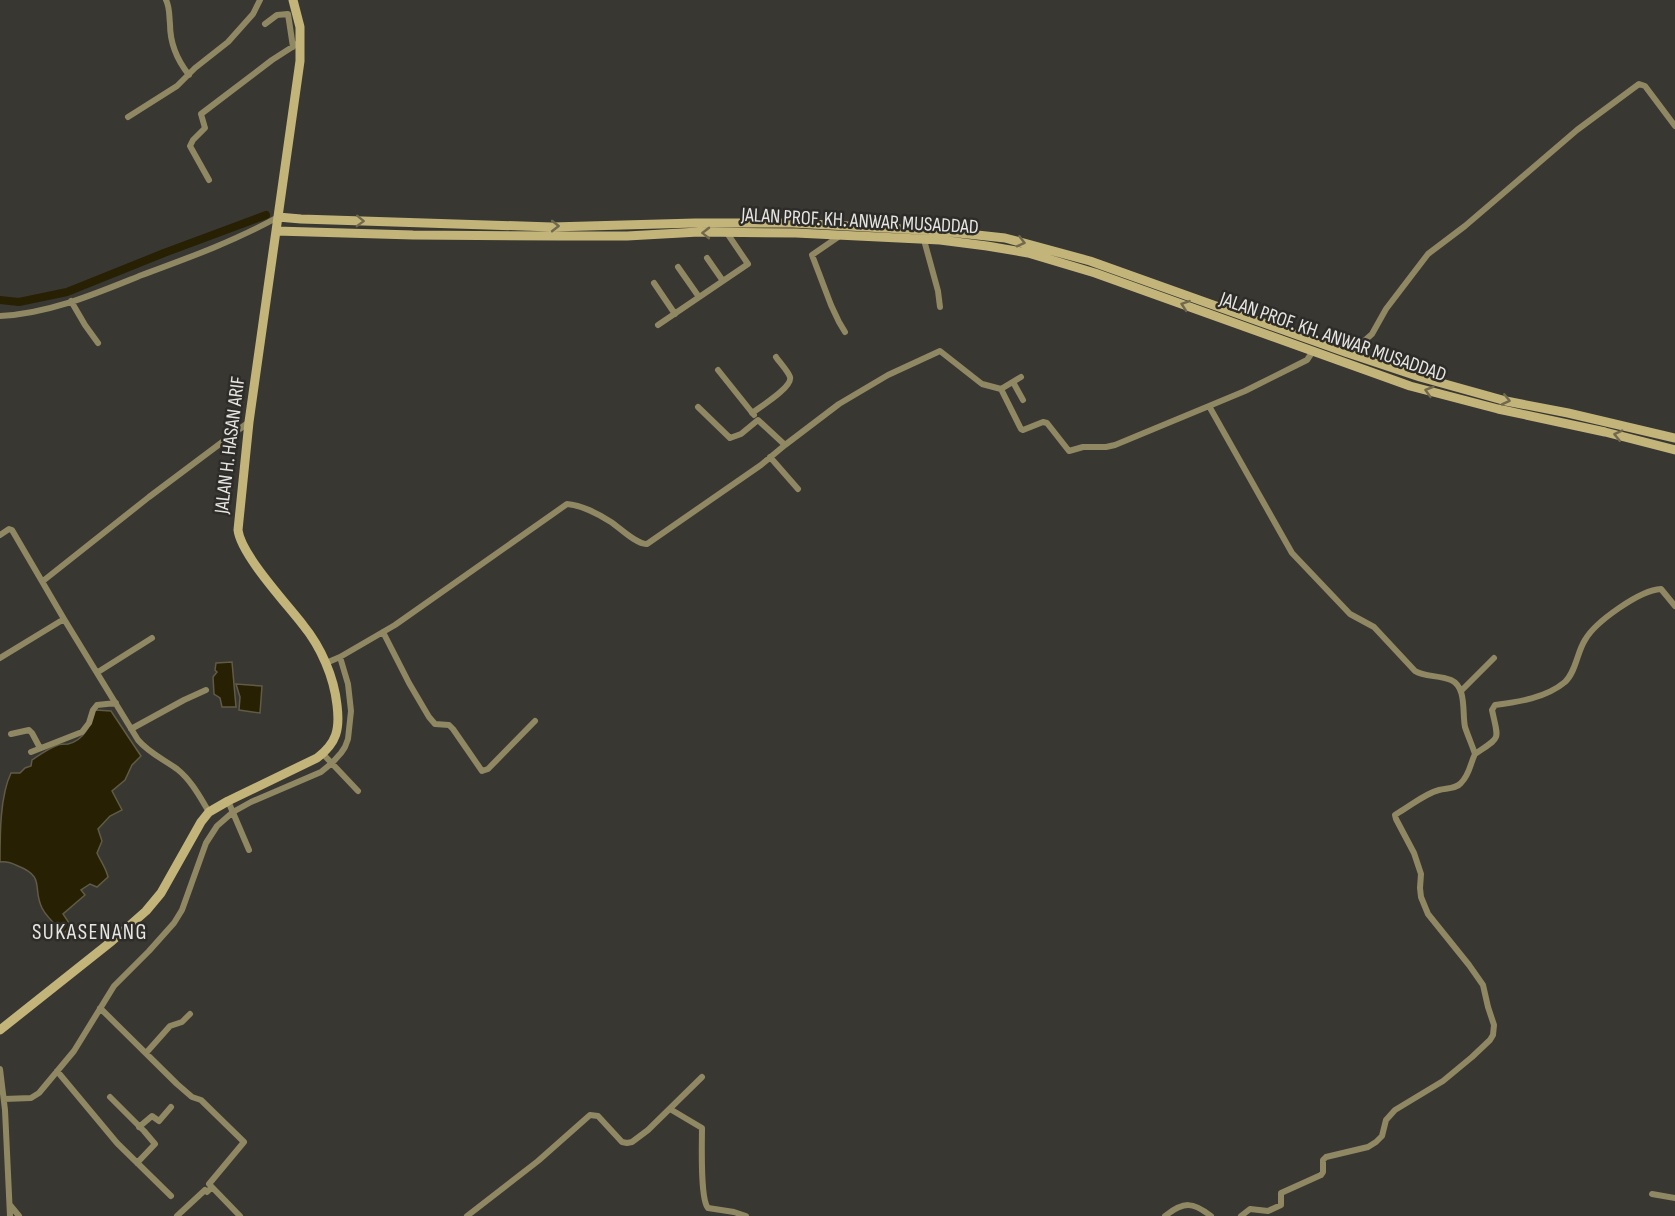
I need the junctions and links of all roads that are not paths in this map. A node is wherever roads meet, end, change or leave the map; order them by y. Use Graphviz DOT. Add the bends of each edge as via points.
graph roads {
  1 [pos="166,0"];
  2 [pos="260,0"];
  3 [pos="293,0"];
  4 [pos="265,24"];
  5 [pos="297,44"];
  6 [pos="189,75"];
  7 [pos="128,117"];
  8 [pos="1675,126"];
  9 [pos="209,180"];
  10 [pos="282,217"];
  11 [pos="263,225"];
  12 [pos="276,231"];
  13 [pos="876,232"];
  14 [pos="727,233"];
  15 [pos="841,235"];
  16 [pos="991,236"];
  17 [pos="924,240"];
  18 [pos="987,246"];
  19 [pos="707,258"];
  20 [pos="678,267"];
  21 [pos="723,281"];
  22 [pos="654,283"];
  23 [pos="699,297"];
  24 [pos="70,301"];
  25 [pos="940,307"];
  26 [pos="675,314"];
  27 [pos="0,316"];
  28 [pos="1245,321"];
  29 [pos="658,325"];
  30 [pos="845,332"];
  31 [pos="98,343"];
  32 [pos="1313,351"];
  33 [pos="776,357"];
  34 [pos="1343,357"];
  35 [pos="718,370"];
  36 [pos="1021,377"];
  37 [pos="1013,382"];
  38 [pos="1000,389"];
  39 [pos="1023,400"];
  40 [pos="698,406"];
  41 [pos="1209,406"];
  42 [pos="752,413"];
  43 [pos="758,420"];
  44 [pos="249,422"];
  45 [pos="1675,438"];
  46 [pos="785,445"];
  47 [pos="1675,450"];
  48 [pos="770,457"];
  49 [pos="798,489"];
  50 [pos="0,535"];
  51 [pos="43,581"];
  52 [pos="1675,606"];
  53 [pos="64,619"];
  54 [pos="383,632"];
  55 [pos="152,638"];
  56 [pos="0,658"];
  57 [pos="1494,658"];
  58 [pos="333,660"];
  59 [pos="98,672"];
  60 [pos="206,690"];
  61 [pos="1461,691"];
  62 [pos="113,703"];
  63 [pos="536,721"];
  64 [pos="131,729"];
  65 [pos="11,734"];
  66 [pos="40,748"];
  67 [pos="31,752"];
  68 [pos="1475,753"];
  69 [pos="328,759"];
  70 [pos="358,791"];
  71 [pos="230,807"];
  72 [pos="209,812"];
  73 [pos="249,850"];
  74 [pos="100,1008"];
  75 [pos="190,1014"];
  76 [pos="0,1030"];
  77 [pos="146,1053"];
  78 [pos="0,1069"];
  79 [pos="57,1071"];
  80 [pos="702,1077"];
  81 [pos="110,1097"];
  82 [pos="4,1099"];
  83 [pos="171,1107"];
  84 [pos="670,1109"];
  85 [pos="140,1127"];
  86 [pos="137,1163"];
  87 [pos="211,1188"];
  88 [pos="1652,1194"];
  89 [pos="171,1196"];
  90 [pos="1675,1198"];
  91 [pos="10,1205"];
  92 [pos="10,1216"];
  93 [pos="19,1216"];
  94 [pos="177,1216"];
  95 [pos="240,1216"];
  96 [pos="466,1216"];
  97 [pos="746,1216"];
  98 [pos="1165,1216"];
  99 [pos="1211,1216"];
  100 [pos="1241,1216"];
  1 -- 6 [label="street" via="174,52"];
  2 -- 6 [label="street" via="228,42"];
  3 -- 5 [label="street, JALAN H. HASAN ARIF" via="300,27"];
  4 -- 5 [label="street" via="277,15 288,14"];
  5 -- 9 [label="street" via="201,114 205,128 190,146"];
  5 -- 10 [label="street, JALAN H. HASAN ARIF" via="298,82"];
  6 -- 7 [label="street"];
  8 -- 34 [label="street" via="1645,86 1639,84 1577,130 1428,254 1372,334"];
  10 -- 11 [label="street"];
  10 -- 12 [label="street, JALAN H. HASAN ARIF"];
  10 -- 13 [label="street, JALAN PROF. KH. ANWAR MUSADDAD, one-way" via="552,227 767,222"];
  11 -- 12 [label="street"];
  11 -- 24 [label="street" via="203,252"];
  14 -- 12 [label="street, JALAN PROF. KH. ANWAR MUSADDAD, one-way" via="550,236"];
  12 -- 44 [label="street, JALAN H. HASAN ARIF"];
  13 -- 15 [label="street, JALAN PROF. KH. ANWAR MUSADDAD"];
  13 -- 16 [label="street, JALAN PROF. KH. ANWAR MUSADDAD" via="940,231"];
  13 -- 17 [label="street, JALAN PROF. KH. ANWAR MUSADDAD"];
  14 -- 15 [label="street, JALAN PROF. KH. ANWAR MUSADDAD"];
  14 -- 21 [label="street" via="748,264"];
  15 -- 30 [label="street" via="812,255"];
  16 -- 18 [label="street"];
  16 -- 28 [label="street, JALAN PROF. KH. ANWAR MUSADDAD, one-way" via="1090,261"];
  17 -- 18 [label="street, JALAN PROF. KH. ANWAR MUSADDAD"];
  17 -- 25 [label="street"];
  28 -- 18 [label="street, JALAN PROF. KH. ANWAR MUSADDAD, one-way" via="1028,253"];
  19 -- 21 [label="street"];
  20 -- 23 [label="street"];
  21 -- 23 [label="street"];
  22 -- 26 [label="street"];
  23 -- 26 [label="street"];
  24 -- 27 [label="street" via="34,312"];
  24 -- 31 [label="street"];
  26 -- 29 [label="street"];
  28 -- 32 [label="street, JALAN PROF. KH. ANWAR MUSADDAD"];
  28 -- 34 [label="street, JALAN PROF. KH. ANWAR MUSADDAD"];
  32 -- 34 [label="street, JALAN PROF. KH. ANWAR MUSADDAD"];
  32 -- 41 [label="street" via="1303,362"];
  33 -- 42 [label="street" via="790,382"];
  34 -- 45 [label="street, JALAN PROF. KH. ANWAR MUSADDAD, one-way" via="1506,401"];
  47 -- 34 [label="street, JALAN PROF. KH. ANWAR MUSADDAD, one-way" via="1410,386"];
  35 -- 42 [label="street"];
  36 -- 37 [label="street"];
  37 -- 38 [label="street"];
  37 -- 39 [label="street"];
  38 -- 41 [label="street" via="1020,429 1047,423 1069,451 1115,446"];
  38 -- 46 [label="street" via="982,384 940,351 865,388"];
  40 -- 43 [label="street" via="730,438"];
  41 -- 61 [label="street" via="1292,553 1350,614 1374,627 1415,671 1453,680"];
  42 -- 43 [label="street"];
  43 -- 46 [label="street"];
  44 -- 51 [label="street"];
  44 -- 58 [label="street, JALAN H. HASAN ARIF" via="238,534 261,572"];
  46 -- 48 [label="street"];
  48 -- 49 [label="street"];
  48 -- 54 [label="street" via="645,544 639,544 608,520 567,504"];
  50 -- 51 [label="street" via="12,530"];
  51 -- 53 [label="street"];
  52 -- 68 [label="street" via="1661,589 1629,600 1592,631 1564,683 1528,700 1495,705 1495,741"];
  53 -- 56 [label="street"];
  53 -- 59 [label="street"];
  54 -- 58 [label="street"];
  54 -- 63 [label="street" via="429,717 435,724 453,729 482,771"];
  55 -- 59 [label="street"];
  57 -- 61 [label="street"];
  58 -- 69 [label="street, JALAN H. HASAN ARIF" via="338,724"];
  58 -- 69 [label="street" via="348,684 351,711 345,747"];
  59 -- 62 [label="street"];
  60 -- 64 [label="street"];
  61 -- 68 [label="street" via="1465,726"];
  62 -- 64 [label="street"];
  62 -- 66 [label="street" via="95,707 82,732"];
  64 -- 72 [label="street" via="150,752 185,777"];
  65 -- 66 [label="street" via="29,730"];
  66 -- 67 [label="street"];
  68 -- 100 [label="street" via="1471,768 1457,787 1429,793 1395,815 1395,819 1414,853 1421,874 1421,897 1428,914 1483,985 1493,1035 1443,1081 1395,1110 1376,1142 1326,1157 1322,1175 1281,1193 1281,1205 1268,1211 1250,1209"];
  69 -- 70 [label="street"];
  69 -- 71 [label="street"];
  69 -- 71 [label="street" via="313,777"];
  71 -- 72 [label="street"];
  71 -- 73 [label="street"];
  71 -- 74 [label="street" via="211,834 178,916 114,986"];
  72 -- 76 [label="street" via="146,911"];
  74 -- 77 [label="street"];
  74 -- 79 [label="street"];
  75 -- 77 [label="street" via="170,1026"];
  77 -- 87 [label="street" via="244,1142 210,1181"];
  78 -- 82 [label="street"];
  79 -- 82 [label="street" via="34,1097"];
  79 -- 86 [label="street"];
  80 -- 84 [label="street"];
  81 -- 85 [label="street"];
  82 -- 91 [label="street"];
  83 -- 85 [label="street" via="159,1121 152,1116"];
  84 -- 96 [label="street" via="627,1143 598,1116 590,1115"];
  84 -- 97 [label="street" via="702,1128 705,1206"];
  85 -- 86 [label="street" via="155,1144"];
  86 -- 89 [label="street"];
  87 -- 94 [label="street"];
  87 -- 95 [label="street"];
  88 -- 90 [label="street"];
  91 -- 92 [label="street"];
  91 -- 93 [label="street"];
  98 -- 99 [label="street" via="1190,1204"];
}
